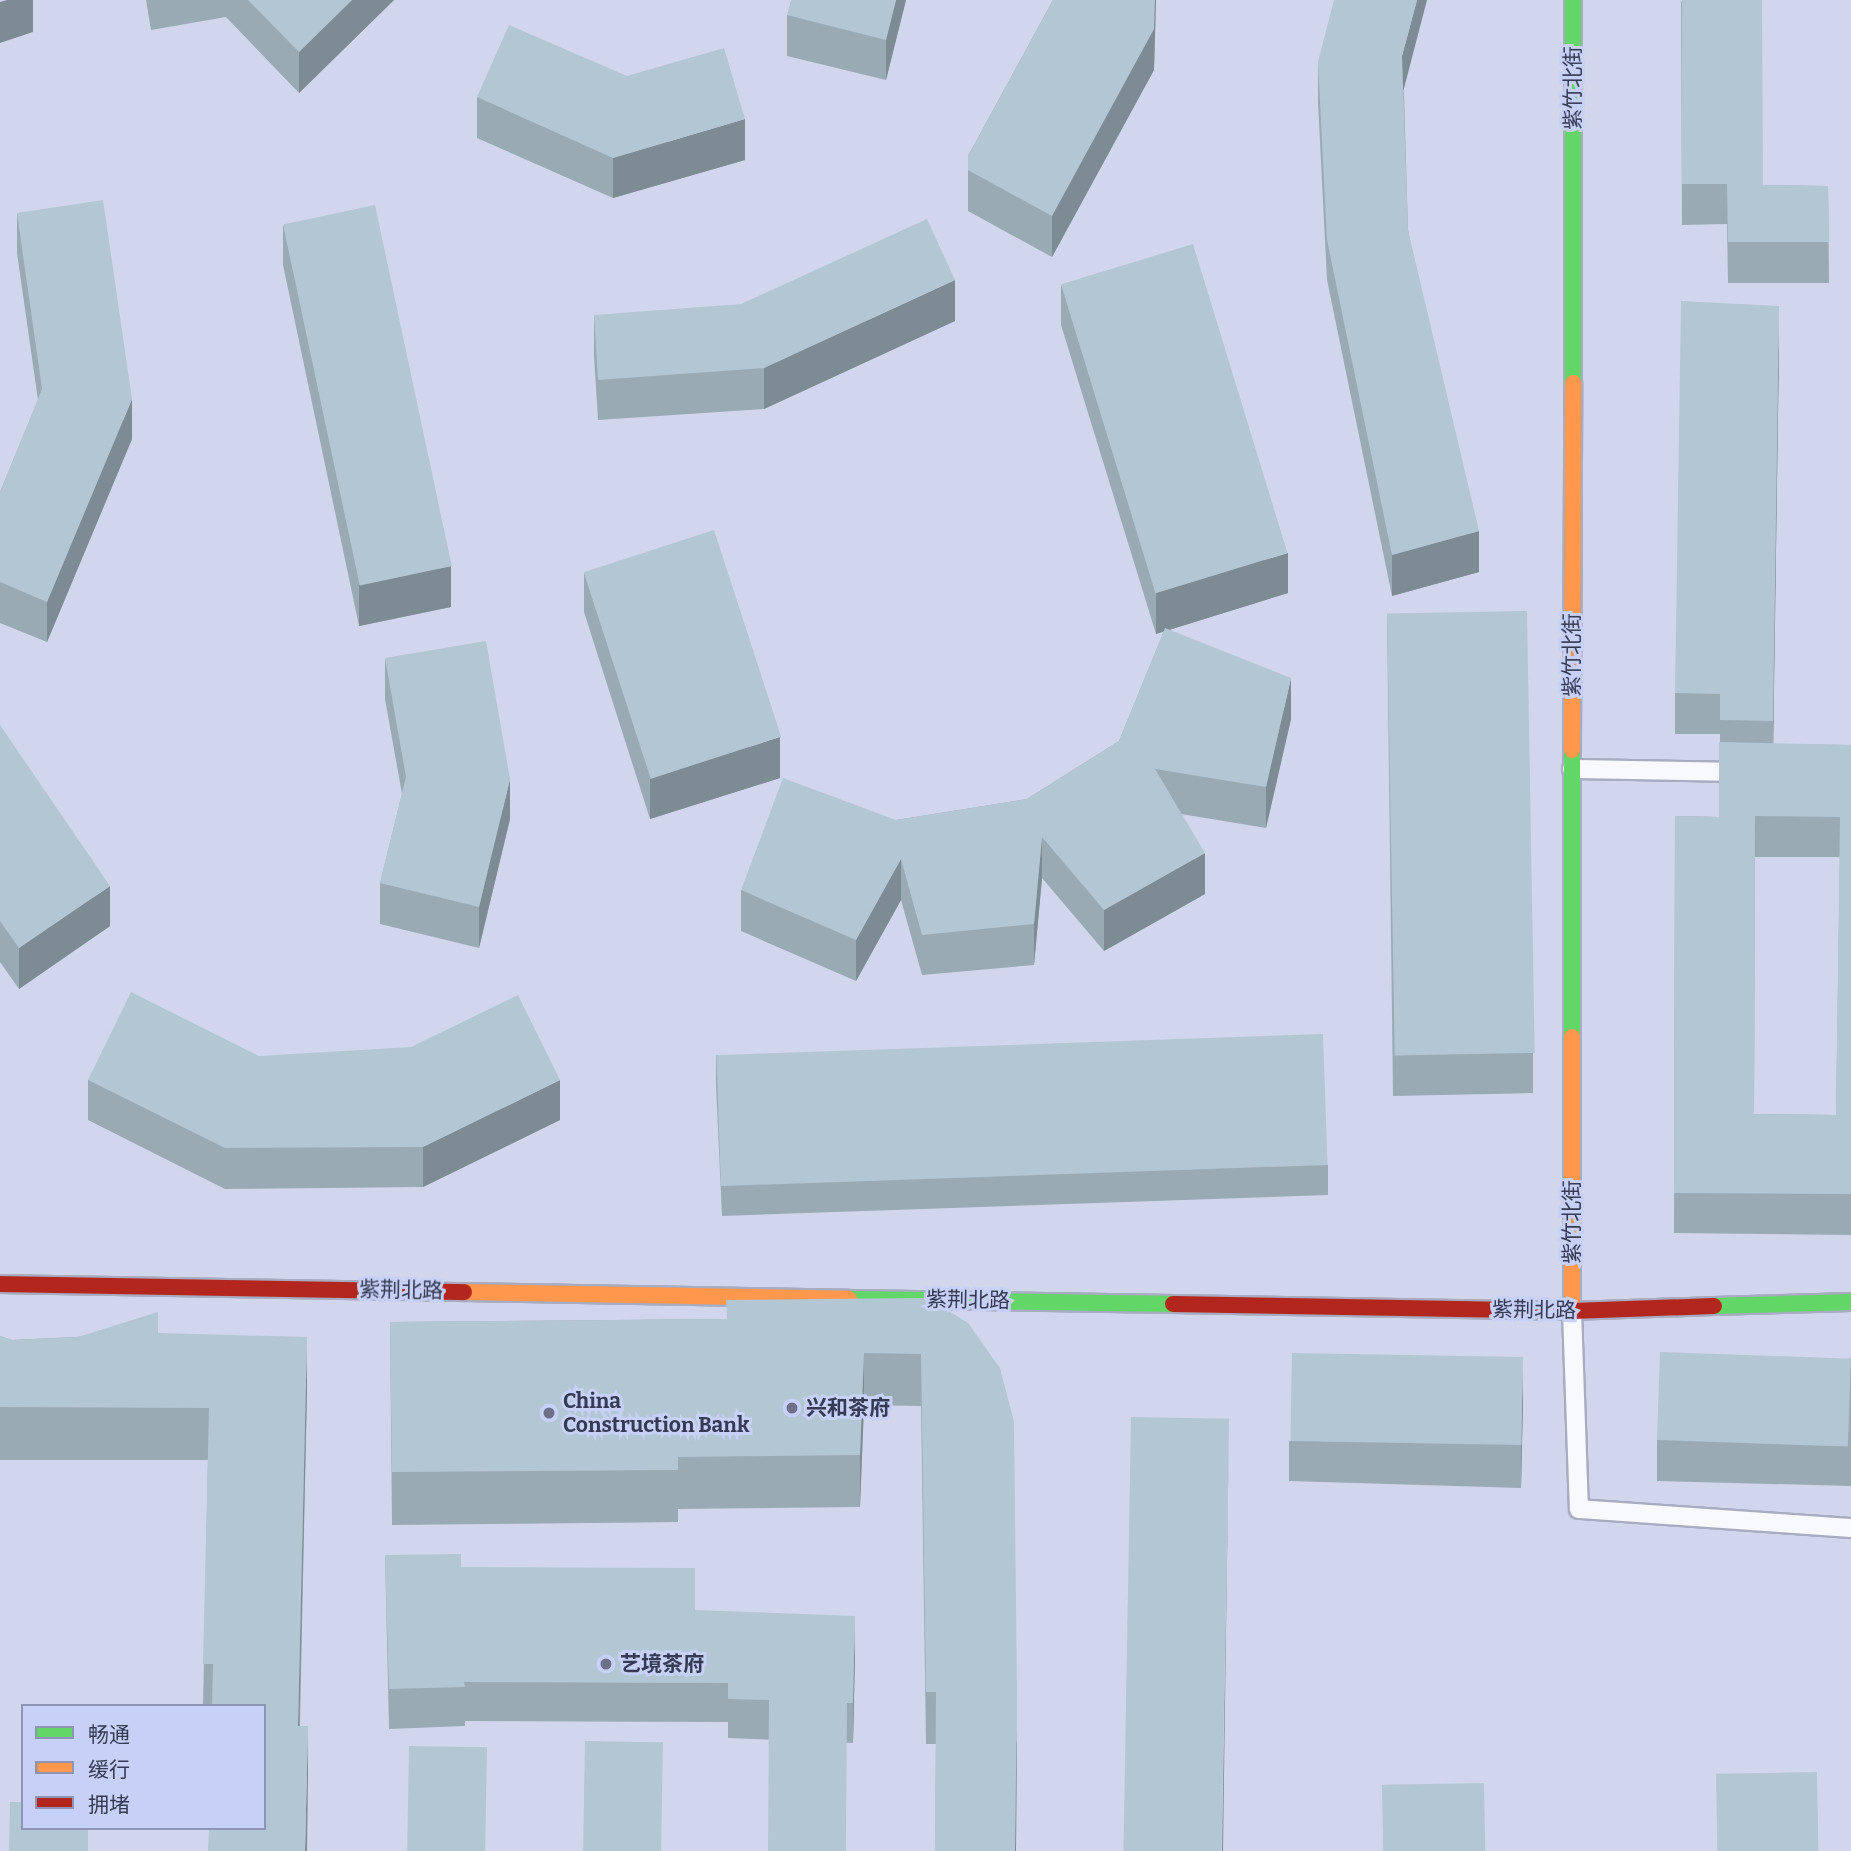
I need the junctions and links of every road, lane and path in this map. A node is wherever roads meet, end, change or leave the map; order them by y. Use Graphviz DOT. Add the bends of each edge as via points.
graph roads {
  1 [pos="1573,0"];
  2 [pos="1572,769"];
  3 [pos="1767,773"];
  4 [pos="0,1284"];
  5 [pos="1851,1302"];
  6 [pos="1572,1311"];
  7 [pos="1851,1528"];
  1 -- 2 [label="street, 紫竹北街"];
  2 -- 3 [label="lane"];
  2 -- 6 [label="street, 紫竹北街"];
  4 -- 6 [label="street, 紫荆北路"];
  5 -- 6 [label="street, 紫荆北路"];
  6 -- 7 [label="lane" via="1579,1509"];
}
